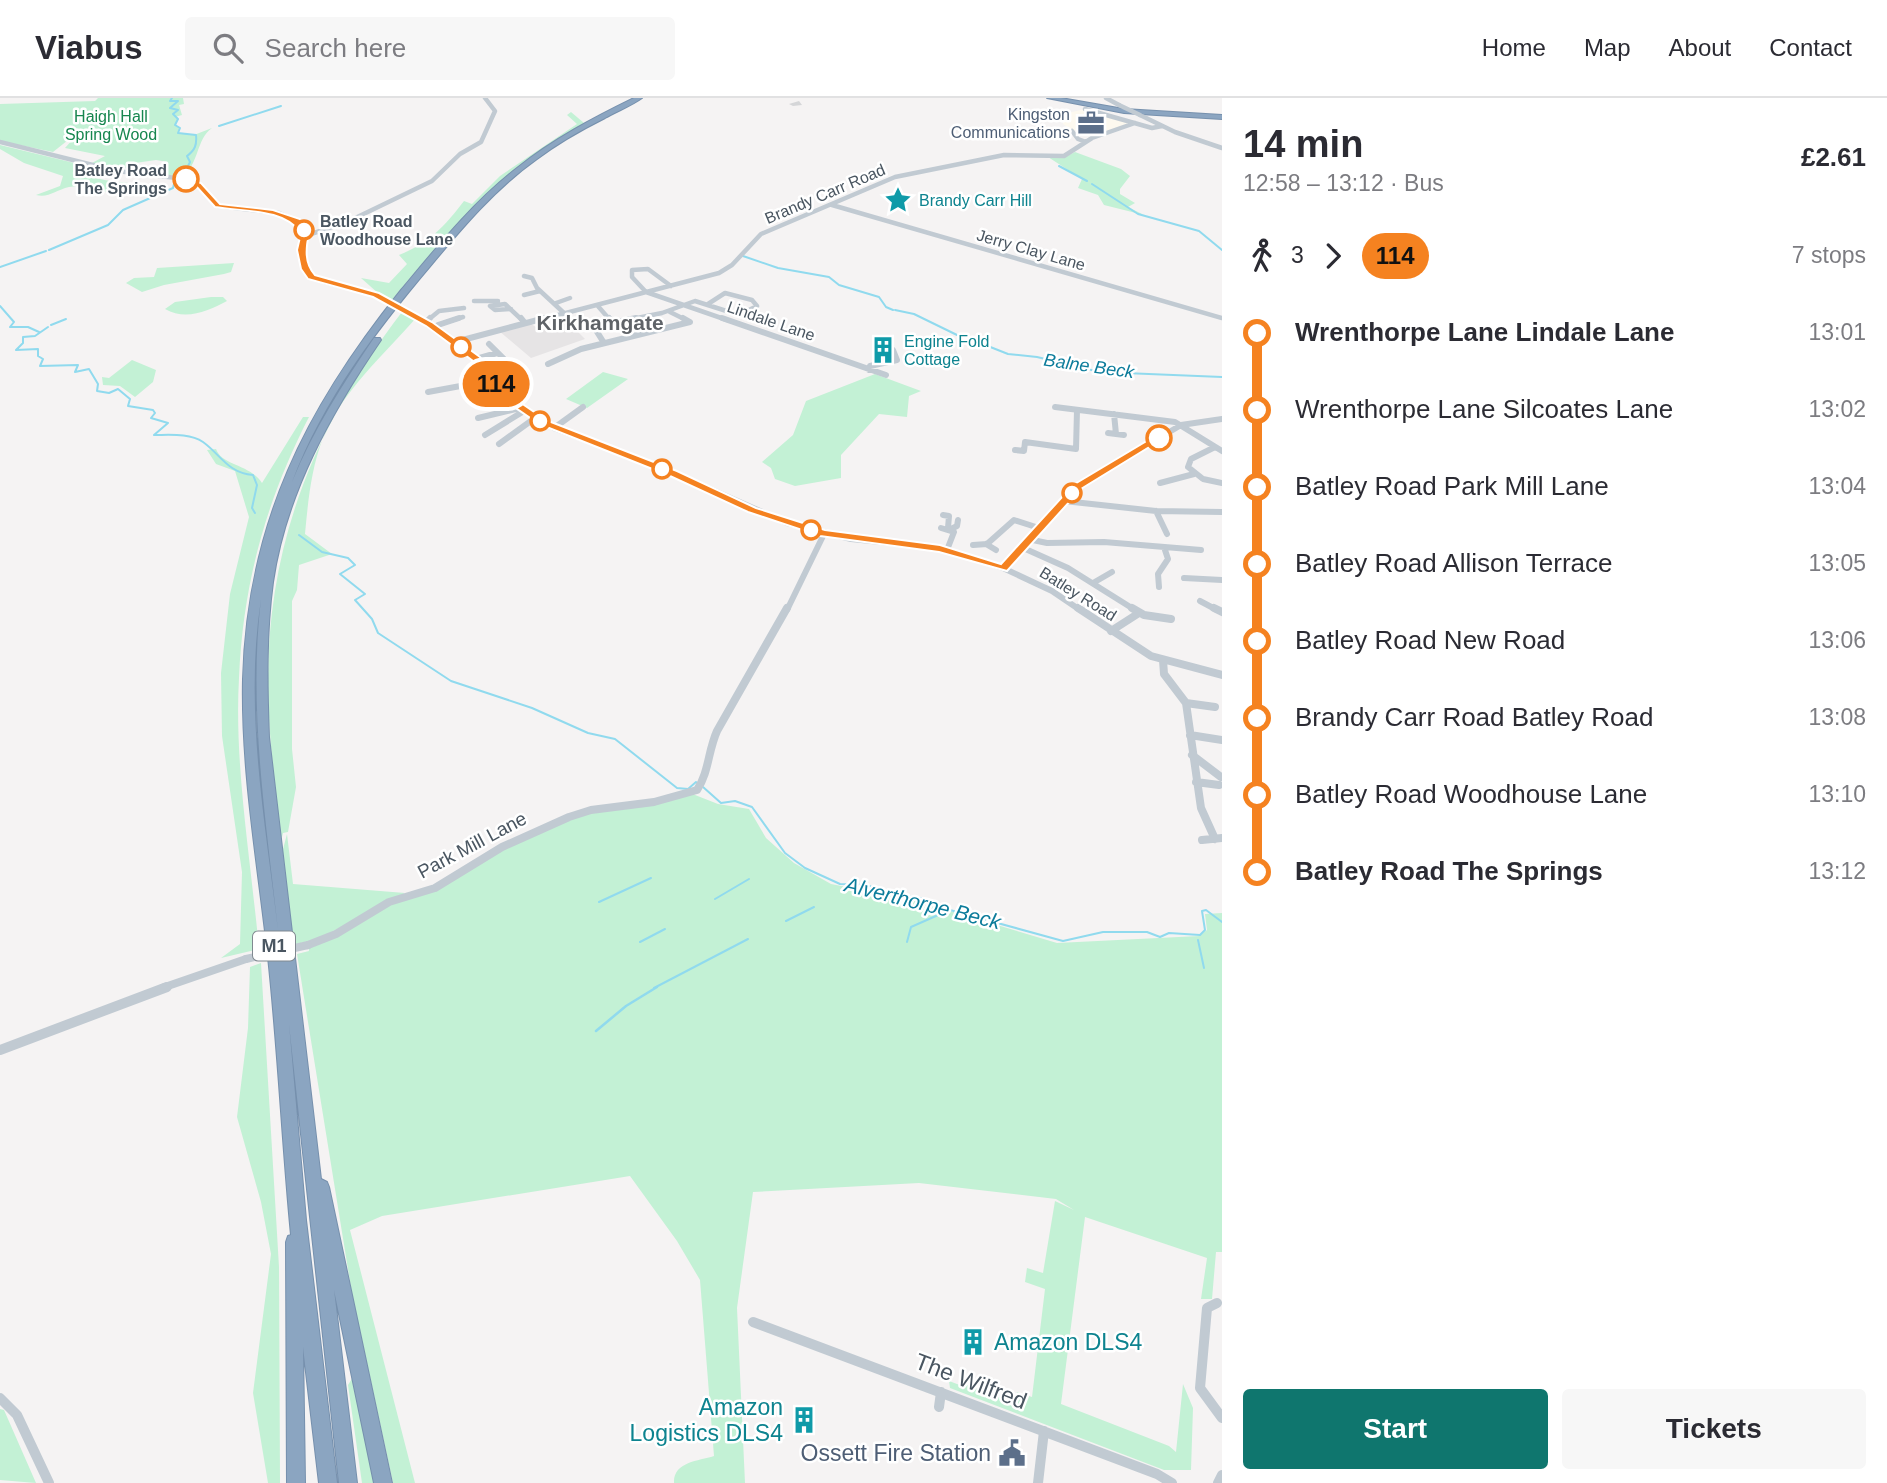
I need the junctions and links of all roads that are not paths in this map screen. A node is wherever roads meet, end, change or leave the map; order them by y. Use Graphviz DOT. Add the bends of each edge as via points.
graph roads {
  1 [pos="485,98"];
  2 [pos="639,98"];
  3 [pos="647,98"];
  4 [pos="1048,98"];
  5 [pos="1063,98"];
  6 [pos="1106,98"];
  7 [pos="1085,108"];
  8 [pos="1222,116"];
  9 [pos="1135,122"];
  10 [pos="593,123"];
  11 [pos="1162,126"];
  12 [pos="1072,131"];
  13 [pos="0,142"];
  14 [pos="1086,142"];
  15 [pos="1222,148"];
  16 [pos="832,205"];
  17 [pos="305,236"];
  18 [pos="524,276"];
  19 [pos="671,286"];
  20 [pos="539,290"];
  21 [pos="562,292"];
  22 [pos="646,292"];
  23 [pos="524,294"];
  24 [pos="474,301"];
  25 [pos="499,302"];
  26 [pos="556,303"];
  27 [pos="708,304"];
  28 [pos="597,305"];
  29 [pos="684,306"];
  30 [pos="757,306"];
  31 [pos="769,306"];
  32 [pos="464,309"];
  33 [pos="511,309"];
  34 [pos="670,311"];
  35 [pos="564,313"];
  36 [pos="463,317"];
  37 [pos="1222,318"];
  38 [pos="612,322"];
  39 [pos="427,323"];
  40 [pos="525,323"];
  41 [pos="438,327"];
  42 [pos="455,342"];
  43 [pos="489,344"];
  44 [pos="604,344"];
  45 [pos="893,349"];
  46 [pos="497,353"];
  47 [pos="476,359"];
  48 [pos="546,365"];
  49 [pos="513,368"];
  50 [pos="869,370"];
  51 [pos="886,375"];
  52 [pos="493,380"];
  53 [pos="428,392"];
  54 [pos="583,407"];
  55 [pos="1055,407"];
  56 [pos="522,410"];
  57 [pos="1077,410"];
  58 [pos="322,414"];
  59 [pos="1114,414"];
  60 [pos="482,418"];
  61 [pos="535,418"];
  62 [pos="1222,419"];
  63 [pos="1181,425"];
  64 [pos="554,428"];
  65 [pos="485,435"];
  66 [pos="1124,435"];
  67 [pos="499,444"];
  68 [pos="1219,449"];
  69 [pos="1018,453"];
  70 [pos="1194,474"];
  71 [pos="1160,483"];
  72 [pos="1222,483"];
  73 [pos="1064,501"];
  74 [pos="1156,511"];
  75 [pos="1222,512"];
  76 [pos="943,515"];
  77 [pos="1040,528"];
  78 [pos="824,534"];
  79 [pos="1167,534"];
  80 [pos="1028,539"];
  81 [pos="1182,542"];
  82 [pos="986,544"];
  83 [pos="973,545"];
  84 [pos="1021,547"];
  85 [pos="947,550"];
  86 [pos="996,550"];
  87 [pos="1165,550"];
  88 [pos="1186,550"];
  89 [pos="1202,550"];
  90 [pos="1003,568"];
  91 [pos="1112,572"];
  92 [pos="1186,578"];
  93 [pos="1222,580"];
  94 [pos="1170,582"];
  95 [pos="1093,583"];
  96 [pos="1200,601"];
  97 [pos="1139,612"];
  98 [pos="1222,612"];
  99 [pos="1172,619"];
  100 [pos="1111,631"];
  101 [pos="1163,660"];
  102 [pos="1164,674"];
  103 [pos="1174,674"];
  104 [pos="1222,675"];
  105 [pos="1186,703"];
  106 [pos="1215,707"];
  107 [pos="1190,735"];
  108 [pos="1222,740"];
  109 [pos="1192,755"];
  110 [pos="1220,781"];
  111 [pos="1196,782"];
  112 [pos="1219,839"];
  113 [pos="1202,840"];
  114 [pos="0,1050"];
  115 [pos="305,1111"];
  116 [pos="294,1182"];
  117 [pos="1217,1303"];
  118 [pos="753,1322"];
  119 [pos="941,1392"];
  120 [pos="0,1398"];
  121 [pos="939,1408"];
  122 [pos="1222,1418"];
  123 [pos="1044,1431"];
  124 [pos="1222,1475"];
  125 [pos="49,1483"];
  126 [pos="296,1483"];
  127 [pos="328,1483"];
  128 [pos="348,1483"];
  129 [pos="383,1483"];
  130 [pos="1038,1483"];
  131 [pos="1172,1483"];
  132 [pos="1219,1483"];
  1 -- 17 [label="street" via="495,111 481,142 460,154 432,181 352,220"];
  2 -- 10 [label="highway, M1"];
  3 -- 10 [label="highway, M1"];
  4 -- 7 [label="highway"];
  4 -- 8 [label="highway" via="1124,111"];
  5 -- 8 [label="highway" via="1107,107"];
  6 -- 11 [label="street, bridge"];
  7 -- 9 [label="street"];
  9 -- 11 [label="street"];
  9 -- 14 [label="street, Brandy Carr Road"];
  10 -- 58 [label="highway, M1" via="532,166 478,215 410,294"];
  11 -- 15 [label="street"];
  12 -- 14 [label="street"];
  13 -- 17 [label="street" via="117,171 192,181 218,206 290,217 303,226"];
  14 -- 16 [label="street, Brandy Carr Road" via="1064,156 1011,154 906,174"];
  16 -- 19 [label="street, Brandy Carr Road" via="788,219 761,234 727,269"];
  16 -- 37 [label="street, Jerry Clay Lane"];
  17 -- 39 [label="street, Batley Road, bridge" via="301,250 312,277 376,295"];
  18 -- 20 [label="street" via="532,278"];
  19 -- 22 [label="street, Brandy Carr Road"];
  19 -- 22 [label="street" via="649,268 632,270 631,276"];
  20 -- 23 [label="street"];
  20 -- 26 [label="street"];
  21 -- 26 [label="street" via="571,299"];
  22 -- 28 [label="street, Brandy Carr Road"];
  22 -- 29 [label="street, Lindale Lane"];
  24 -- 25 [label="street" via="497,298"];
  25 -- 33 [label="street"];
  25 -- 33 [label="street" via="491,308"];
  26 -- 35 [label="street"];
  27 -- 29 [label="street" via="695,301"];
  27 -- 30 [label="street" via="739,315"];
  27 -- 30 [label="street" via="725,293 752,300"];
  28 -- 35 [label="street, Brandy Carr Road"];
  28 -- 38 [label="street"];
  29 -- 34 [label="street"];
  29 -- 50 [label="street, Lindale Lane"];
  30 -- 31 [label="street"];
  32 -- 39 [label="street" via="439,311"];
  33 -- 40 [label="street"];
  34 -- 38 [label="street"];
  34 -- 44 [label="street" via="690,322"];
  35 -- 40 [label="street, Brandy Carr Road"];
  36 -- 41 [label="street"];
  38 -- 44 [label="street" via="592,329"];
  39 -- 41 [label="street, Batley Road"];
  40 -- 42 [label="street, Brandy Carr Road"];
  41 -- 42 [label="street, Batley Road"];
  42 -- 47 [label="street, Batley Road"];
  43 -- 46 [label="street"];
  44 -- 48 [label="street"];
  45 -- 50 [label="street" via="897,360"];
  46 -- 47 [label="street"];
  46 -- 49 [label="street"];
  47 -- 52 [label="street, Batley Road"];
  50 -- 51 [label="street, Lindale Lane"];
  52 -- 53 [label="street"];
  52 -- 56 [label="street, Batley Road"];
  54 -- 64 [label="street"];
  55 -- 57 [label="street"];
  56 -- 60 [label="street"];
  56 -- 61 [label="street, Batley Road"];
  56 -- 65 [label="street"];
  57 -- 59 [label="street"];
  57 -- 69 [label="street" via="1076,449 1025,442 1024,451"];
  58 -- 115 [label="highway, M1" via="280,526 265,607 262,676 263,737"];
  58 -- 116 [label="highway, M1" via="290,468 268,536 252,617 249,678"];
  59 -- 63 [label="street"];
  59 -- 66 [label="street" via="1112,433"];
  61 -- 64 [label="street, Batley Road"];
  61 -- 67 [label="street"];
  62 -- 63 [label="street"];
  63 -- 68 [label="street"];
  63 -- 73 [label="street" via="1086,481"];
  64 -- 78 [label="street, Batley Road" via="674,473 752,510"];
  68 -- 70 [label="street" via="1188,461"];
  70 -- 71 [label="street"];
  70 -- 72 [label="street"];
  73 -- 74 [label="street"];
  73 -- 77 [label="street"];
  74 -- 75 [label="street"];
  74 -- 79 [label="street"];
  76 -- 85 [label="street" via="948,516 954,532"];
  77 -- 80 [label="street"];
  77 -- 82 [label="street" via="1014,520"];
  78 -- 85 [label="street, Batley Road"];
  78 -- 114 [label="street, Park Mill Lane, bridge" via="712,743 700,787 666,799 569,817 502,847 435,888 388,902 336,934 246,959"];
  80 -- 84 [label="street"];
  80 -- 87 [label="street" via="1061,545 1102,541"];
  81 -- 88 [label="street"];
  82 -- 83 [label="street"];
  82 -- 86 [label="street"];
  84 -- 90 [label="street"];
  84 -- 95 [label="street"];
  85 -- 90 [label="street, Batley Road"];
  87 -- 88 [label="street"];
  87 -- 94 [label="street" via="1168,559 1158,572 1158,584"];
  88 -- 89 [label="street"];
  90 -- 100 [label="street, Batley Road" via="1038,583"];
  91 -- 95 [label="street"];
  92 -- 93 [label="street"];
  95 -- 97 [label="street"];
  96 -- 98 [label="street"];
  97 -- 99 [label="street"];
  97 -- 100 [label="street"];
  100 -- 101 [label="street, Batley Road"];
  101 -- 102 [label="street"];
  101 -- 104 [label="street, Batley Road"];
  102 -- 103 [label="street"];
  102 -- 105 [label="street"];
  105 -- 106 [label="street"];
  105 -- 107 [label="street"];
  107 -- 108 [label="street"];
  107 -- 109 [label="street"];
  109 -- 110 [label="street"];
  109 -- 111 [label="street"];
  110 -- 111 [label="street"];
  111 -- 112 [label="street" via="1201,808"];
  112 -- 113 [label="street"];
  115 -- 128 [label="highway, M1"];
  115 -- 129 [label="highway"];
  116 -- 126 [label="highway"];
  116 -- 127 [label="highway, M1"];
  117 -- 122 [label="street" via="1207,1308 1200,1388"];
  118 -- 119 [label="street, The Wilfred"];
  119 -- 121 [label="street"];
  119 -- 123 [label="street, The Wilfred"];
  120 -- 125 [label="street" via="23,1425"];
  123 -- 130 [label="street"];
  123 -- 131 [label="street, The Wilfred"];
  124 -- 132 [label="street"];
}
